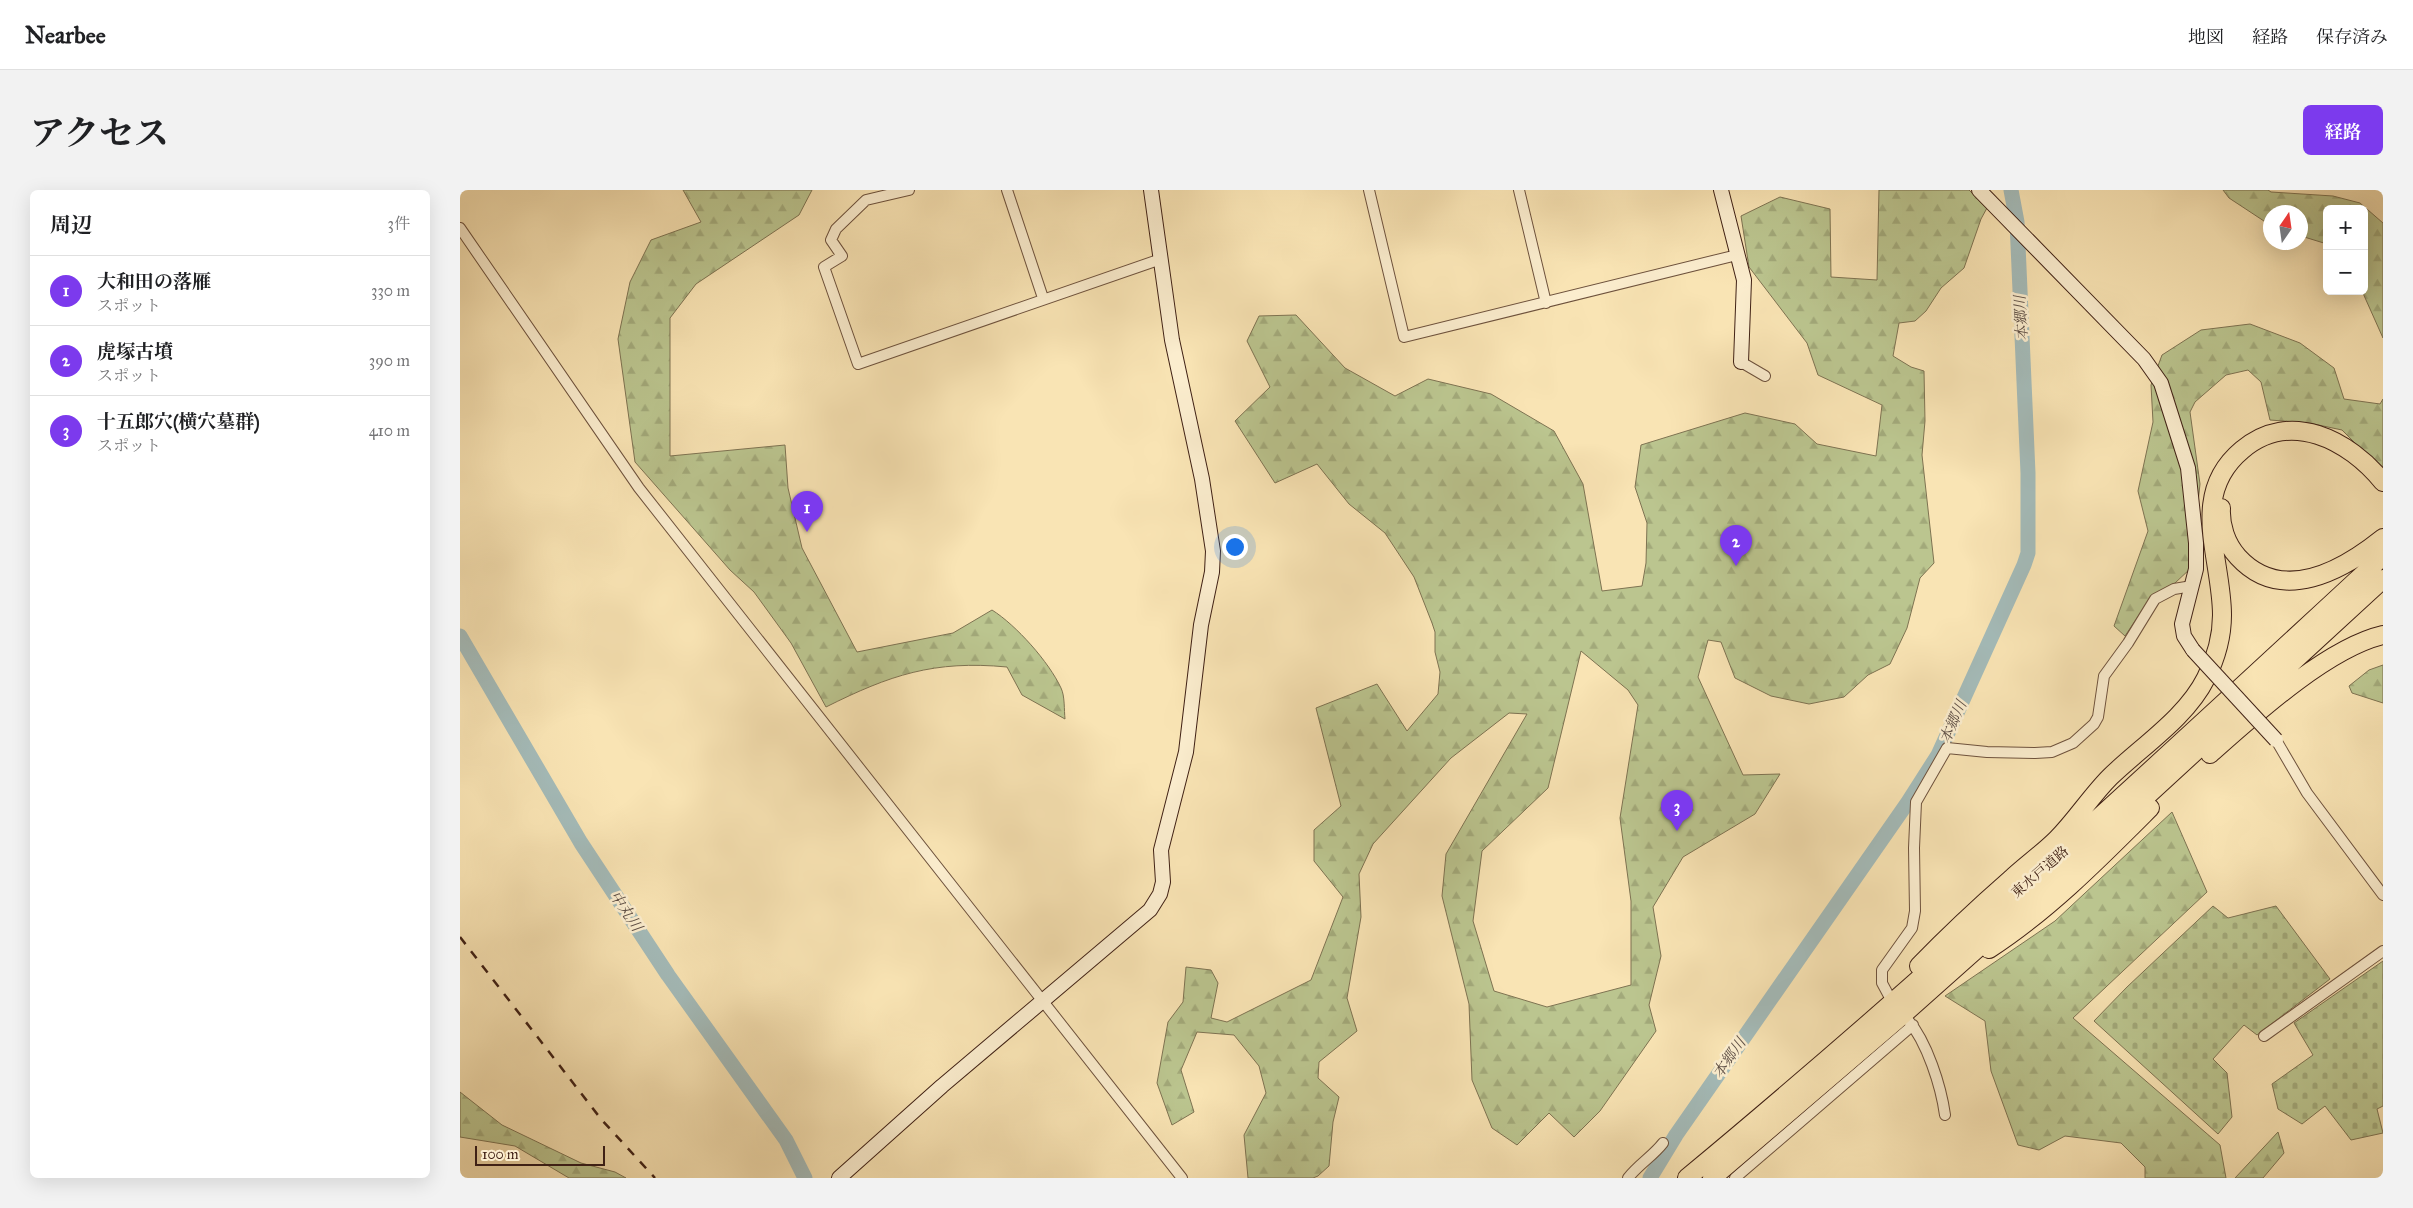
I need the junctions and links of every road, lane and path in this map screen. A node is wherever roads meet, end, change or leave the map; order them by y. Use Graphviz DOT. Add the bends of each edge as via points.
graph roads {
  1 [pos="910,190"];
  2 [pos="1007,190"];
  3 [pos="1151,190"];
  4 [pos="1369,190"];
  5 [pos="1519,190"];
  6 [pos="1721,190"];
  7 [pos="1980,190"];
  8 [pos="460,228"];
  9 [pos="1737,255"];
  10 [pos="1161,260"];
  11 [pos="1043,298"];
  12 [pos="1546,303"];
  13 [pos="1741,362"];
  14 [pos="1765,376"];
  15 [pos="2383,482"];
  16 [pos="2383,496"];
  17 [pos="2383,538"];
  18 [pos="2383,556"];
  19 [pos="2383,579"];
  20 [pos="2192,586"];
  21 [pos="2383,635"];
  22 [pos="2276,740"];
  23 [pos="2383,895"];
  24 [pos="2383,951"];
  25 [pos="1944,977"];
  26 [pos="1044,1000"];
  27 [pos="1899,1013"];
  28 [pos="2264,1036"];
  29 [pos="1945,1115"];
  30 [pos="1663,1143"];
  31 [pos="843,1177"];
  32 [pos="1182,1178"];
  33 [pos="1628,1178"];
  34 [pos="1687,1178"];
  35 [pos="1712,1178"];
  36 [pos="1735,1178"];
  1 -- 11 [label="street" via="866,200 836,229 831,240 842,256 824,267 858,364"];
  2 -- 11 [label="street"];
  3 -- 10 [label="street"];
  4 -- 12 [label="street" via="1404,337"];
  5 -- 12 [label="street"];
  6 -- 9 [label="street"];
  7 -- 20 [label="street" via="2144,360 2161,383 2188,468 2196,543"];
  8 -- 26 [label="street" via="639,488"];
  9 -- 12 [label="street"];
  9 -- 13 [label="street" via="1744,280"];
  10 -- 11 [label="street"];
  10 -- 26 [label="street" via="1172,340 1212,539 1212,572 1201,625 1190,731 1161,850 1163,882 1156,901 1150,910"];
  13 -- 14 [label="street"];
  15 -- 27 [label="highway" via="2350,450 2307,431 2279,431 2266,435 2253,441 2233,458 2216,488 2212,506 2212,544 2222,626 2216,655 2206,679 2171,722 2109,778 2057,839 1960,924 1917,968"];
  16 -- 17 [label="highway" via="2345,456 2319,442 2291,439 2265,444 2244,458 2229,478 2221,511 2224,533 2234,553 2250,567 2272,578 2295,580 2320,576 2345,566"];
  18 -- 27 [label="highway, 東水戸道路" via="2078,838"];
  19 -- 25 [label="highway, 東水戸道路" via="2089,849"];
  20 -- 22 [label="street, bridge" via="2182,624 2184,636 2193,650"];
  20 -- 27 [label="street" via="2155,599 2104,676 2098,717 2074,742 2052,752 2035,753 1947,748 1916,802 1912,928 1882,970 1882,983"];
  21 -- 25 [label="highway" via="2334,656 2296,683 2197,765 2098,860 2018,930"];
  22 -- 23 [label="street" via="2308,793"];
  24 -- 28 [label="street"];
  25 -- 27 [label="highway, 東水戸道路"];
  26 -- 31 [label="street"];
  26 -- 32 [label="street"];
  27 -- 29 [label="street" via="1920,1034"];
  27 -- 34 [label="highway, 東水戸道路"];
  27 -- 35 [label="highway, 東水戸道路"];
  27 -- 36 [label="street"];
  30 -- 33 [label="street"];
}
